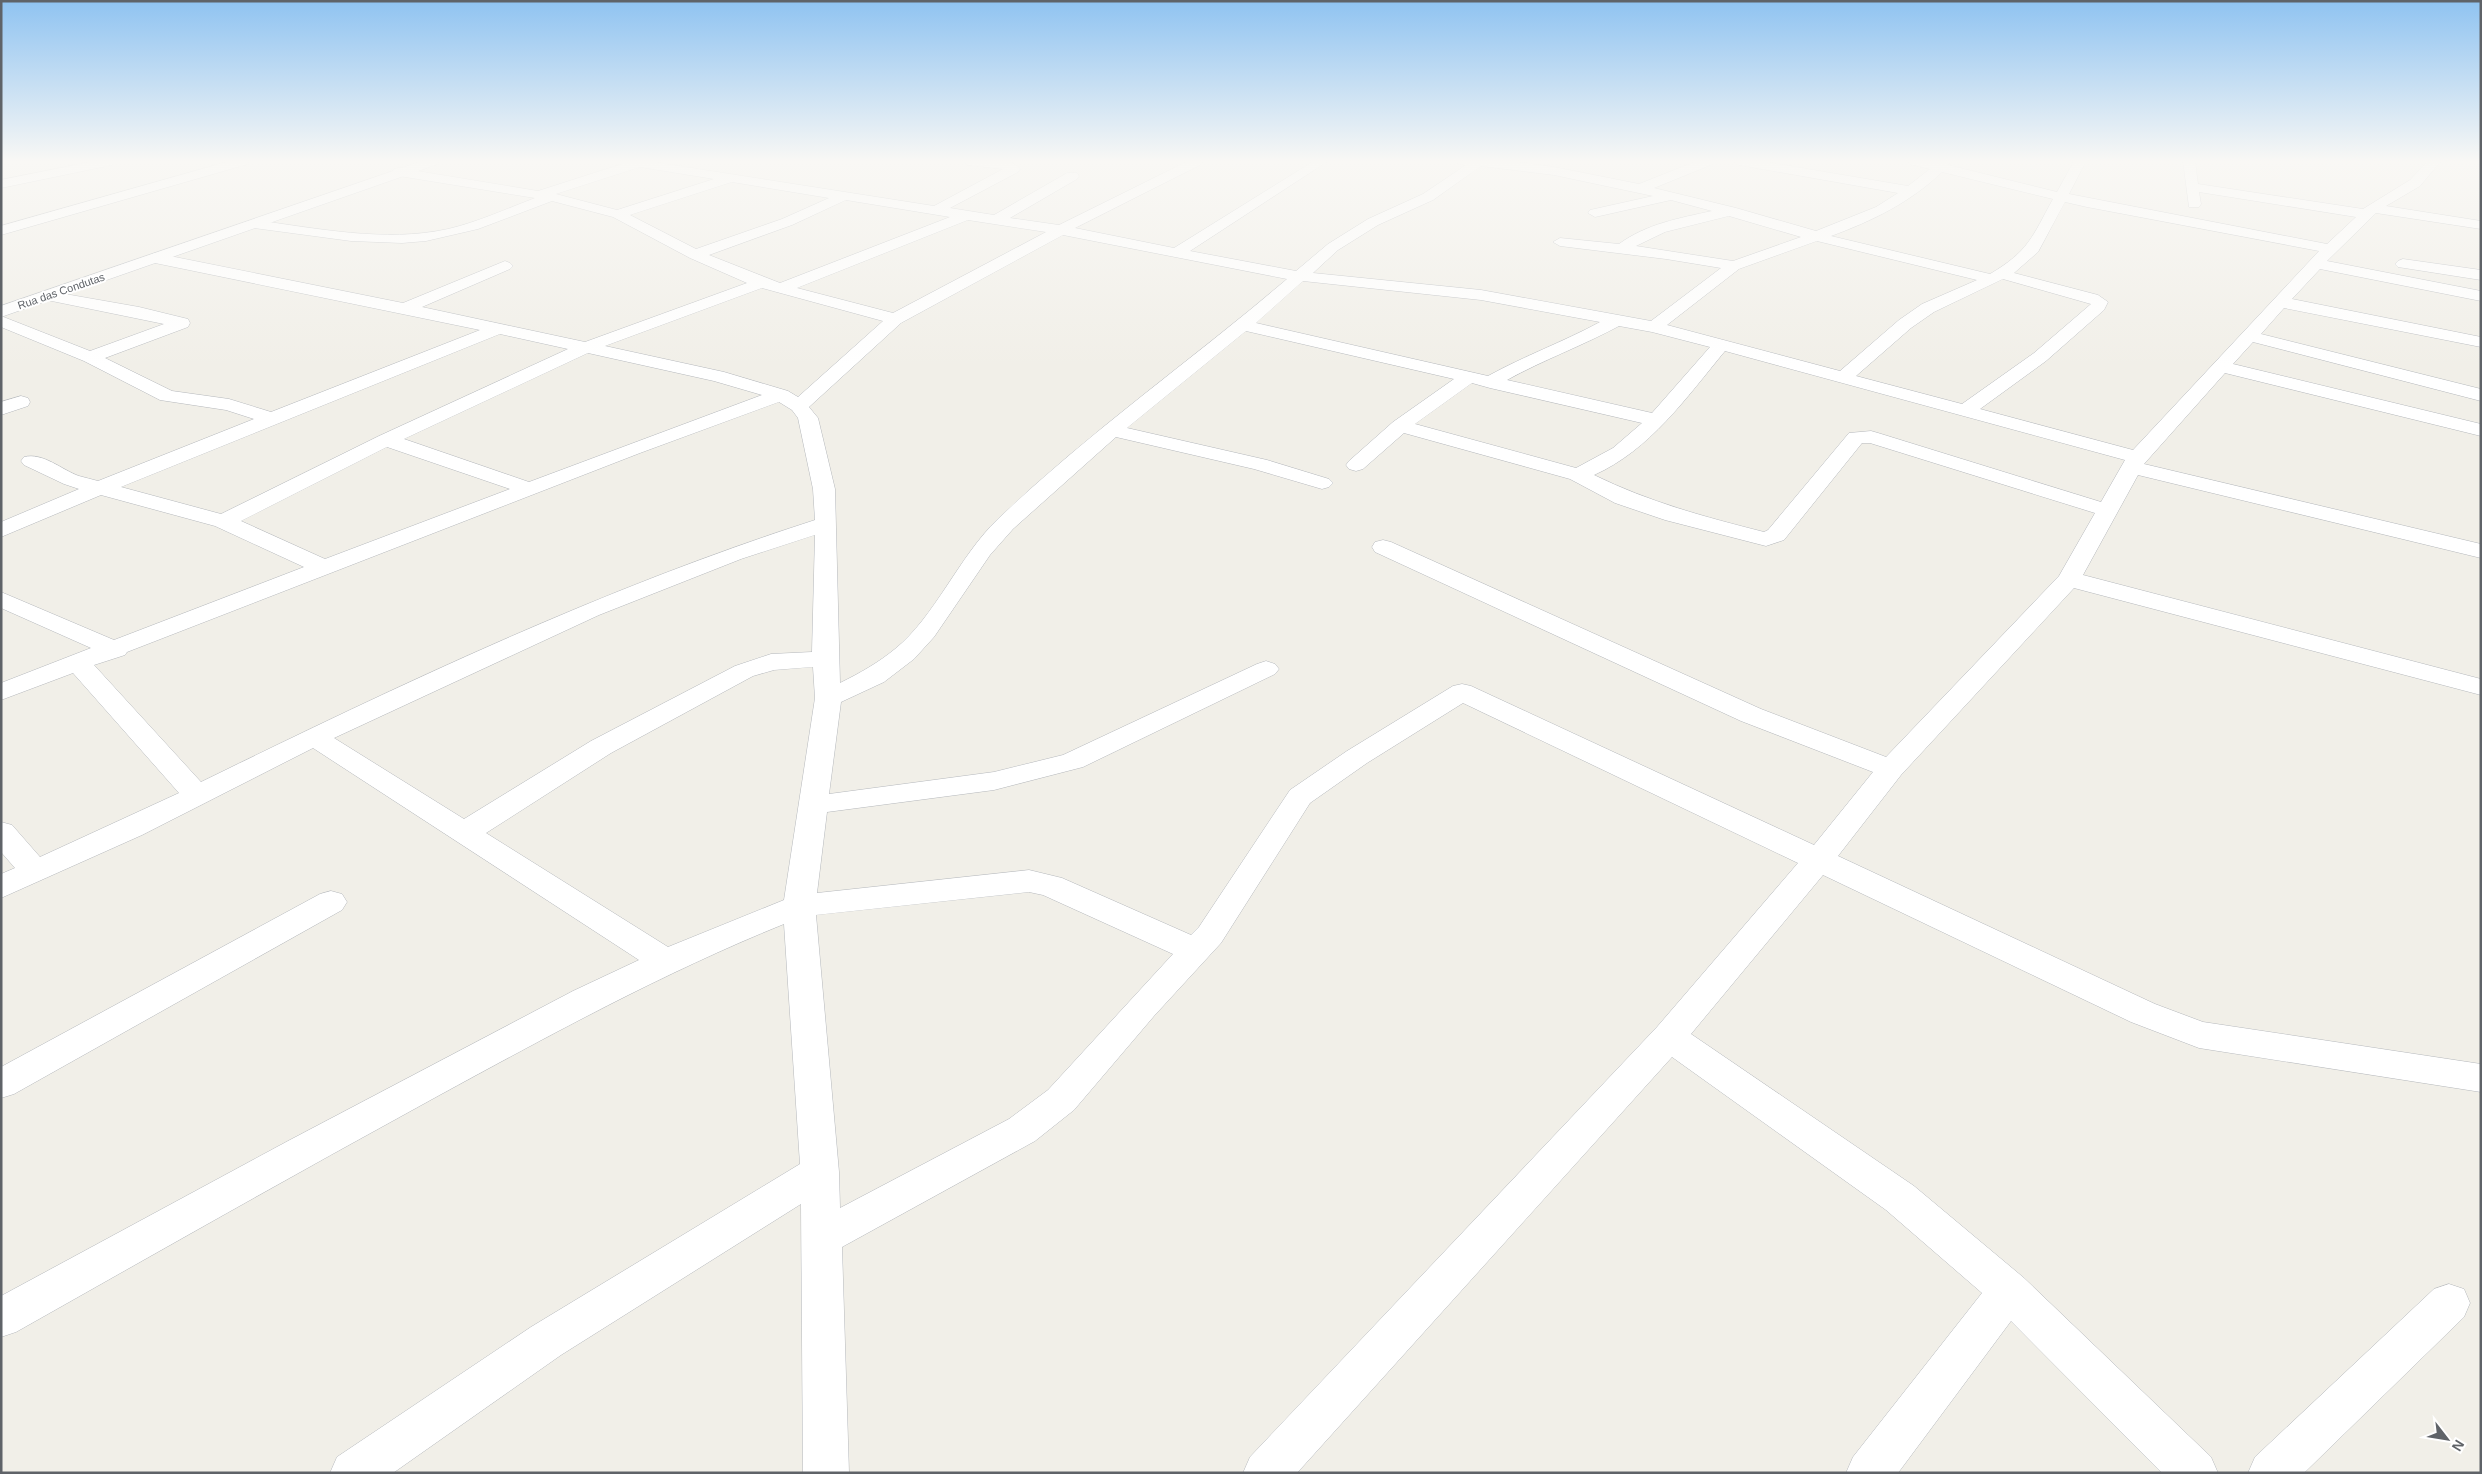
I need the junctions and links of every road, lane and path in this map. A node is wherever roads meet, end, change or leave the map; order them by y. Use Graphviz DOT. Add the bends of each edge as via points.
graph roads {
  1 [pos="237,230"];
  2 [pos="300,230"];
  3 [pos="455,230"];
  4 [pos="648,230"];
  5 [pos="765,230"];
  6 [pos="930,230"];
  7 [pos="1061,230"];
  8 [pos="1213,230"];
  9 [pos="1360,230"];
  10 [pos="1663,230"];
  11 [pos="1796,230"];
  12 [pos="1832,230"];
  13 [pos="2043,230"];
  14 [pos="2223,230"];
  15 [pos="2351,230"];
  16 [pos="1817,236"];
  17 [pos="1560,242"];
  18 [pos="1624,248"];
  19 [pos="1176,253"];
  20 [pos="695,255"];
  21 [pos="2325,255"];
  22 [pos="154,258"];
  23 [pos="505,266"];
  24 [pos="1734,266"];
  25 [pos="2481,275"];
  26 [pos="1297,276"];
  27 [pos="1997,277"];
  28 [pos="761,284"];
  29 [pos="780,289"];
  30 [pos="48,296"];
  31 [pos="2481,296"];
  32 [pos="2280,302"];
  33 [pos="405,308"];
  34 [pos="1,312"];
  35 [pos="895,319"];
  36 [pos="1616,320"];
  37 [pos="1,321"];
  38 [pos="1243,325"];
  39 [pos="1654,327"];
  40 [pos="497,329"];
  41 [pos="2249,336"];
  42 [pos="2481,342"];
  43 [pos="1720,345"];
  44 [pos="584,348"];
  45 [pos="90,356"];
  46 [pos="2220,366"];
  47 [pos="1467,378"];
  48 [pos="1843,378"];
  49 [pos="1490,382"];
  50 [pos="2481,395"];
  51 [pos="790,400"];
  52 [pos="21,402"];
  53 [pos="1,409"];
  54 [pos="1966,410"];
  55 [pos="272,418"];
  56 [pos="1655,420"];
  57 [pos="1400,426"];
  58 [pos="1112,430"];
  59 [pos="2481,430"];
  60 [pos="386,440"];
  61 [pos="31,461"];
  62 [pos="2134,462"];
  63 [pos="1356,465"];
  64 [pos="1576,475"];
  65 [pos="1322,482"];
  66 [pos="99,488"];
  67 [pos="530,489"];
  68 [pos="2106,510"];
  69 [pos="223,521"];
  70 [pos="826,524"];
  71 [pos="1,530"];
  72 [pos="1383,547"];
  73 [pos="2481,551"];
  74 [pos="325,568"];
  75 [pos="2069,579"];
  76 [pos="1,599"];
  77 [pos="116,650"];
  78 [pos="825,659"];
  79 [pos="78,663"];
  80 [pos="1266,669"];
  81 [pos="2481,687"];
  82 [pos="1,692"];
  83 [pos="828,698"];
  84 [pos="314,737"];
  85 [pos="1891,769"];
  86 [pos="197,796"];
  87 [pos="813,805"];
  88 [pos="1,832"];
  89 [pos="465,832"];
  90 [pos="1820,859"];
  91 [pos="35,871"];
  92 [pos="1,887"];
  93 [pos="331,902"];
  94 [pos="799,906"];
  95 [pos="1195,950"];
  96 [pos="666,962"];
  97 [pos="1669,1037"];
  98 [pos="2481,1078"];
  99 [pos="1,1084"];
  100 [pos="820,1172"];
  101 [pos="823,1237"];
  102 [pos="2009,1291"];
  103 [pos="2449,1303"];
  104 [pos="1,1318"];
  105 [pos="353,1473"];
  106 [pos="826,1473"];
  107 [pos="1266,1473"];
  108 [pos="1869,1473"];
  109 [pos="2195,1473"];
  110 [pos="2271,1473"];
  1 -- 22 [label="street, Rua das Condutas"];
  2 -- 3 [label="street" via="342,235 426,237"];
  4 -- 20 [label="street"];
  5 -- 20 [label="street"];
  6 -- 29 [label="street"];
  7 -- 19 [label="street"];
  7 -- 35 [label="street"];
  8 -- 19 [label="street"];
  9 -- 26 [label="street" via="1332,247"];
  10 -- 18 [label="street" via="1633,240"];
  11 -- 16 [label="street"];
  12 -- 16 [label="street"];
  13 -- 27 [label="street" via="2033,249"];
  14 -- 21 [label="street"];
  15 -- 21 [label="street"];
  16 -- 24 [label="street"];
  16 -- 27 [label="street"];
  17 -- 18 [label="street"];
  18 -- 24 [label="street"];
  19 -- 26 [label="street"];
  20 -- 28 [label="street"];
  21 -- 25 [label="street"];
  21 -- 31 [label="street"];
  21 -- 32 [label="street"];
  22 -- 30 [label="street, Rua das Condutas"];
  22 -- 33 [label="street"];
  23 -- 33 [label="street"];
  24 -- 39 [label="street"];
  26 -- 36 [label="street" via="1480,295"];
  26 -- 38 [label="street"];
  27 -- 48 [label="street" via="1928,308 1904,324"];
  27 -- 54 [label="street" via="2100,302 2040,357"];
  28 -- 29 [label="street"];
  28 -- 44 [label="street"];
  29 -- 35 [label="street"];
  30 -- 34 [label="street, Rua das Condutas"];
  30 -- 45 [label="street" via="182,323"];
  32 -- 41 [label="street"];
  32 -- 42 [label="street"];
  33 -- 40 [label="street"];
  35 -- 51 [label="street" via="871,343"];
  36 -- 39 [label="street"];
  36 -- 49 [label="street"];
  37 -- 45 [label="street"];
  38 -- 47 [label="street"];
  38 -- 58 [label="street"];
  39 -- 43 [label="street"];
  40 -- 44 [label="street"];
  40 -- 55 [label="street"];
  41 -- 46 [label="street"];
  41 -- 50 [label="street"];
  43 -- 48 [label="street"];
  43 -- 56 [label="street"];
  44 -- 51 [label="street" via="718,376"];
  44 -- 60 [label="street"];
  45 -- 55 [label="street" via="167,396 229,405"];
  46 -- 59 [label="street"];
  46 -- 62 [label="street"];
  47 -- 49 [label="street"];
  47 -- 57 [label="street"];
  48 -- 54 [label="street"];
  49 -- 56 [label="street"];
  51 -- 67 [label="street"];
  51 -- 70 [label="street" via="808,418 824,489"];
  52 -- 53 [label="street"];
  54 -- 62 [label="street"];
  55 -- 66 [label="street"];
  56 -- 64 [label="street" via="1640,438 1604,465"];
  57 -- 63 [label="street"];
  57 -- 64 [label="street"];
  58 -- 65 [label="street" via="1260,464"];
  58 -- 83 [label="street" via="1005,524 905,654 875,676"];
  60 -- 67 [label="street"];
  60 -- 69 [label="street"];
  61 -- 66 [label="street" via="71,480"];
  62 -- 68 [label="street"];
  62 -- 73 [label="street"];
  64 -- 68 [label="street" via="1616,495 1664,512 1766,539 1776,535 1856,437 1863,436"];
  66 -- 69 [label="street"];
  66 -- 71 [label="street"];
  67 -- 74 [label="street"];
  68 -- 75 [label="street"];
  69 -- 74 [label="street"];
  70 -- 78 [label="street"];
  70 -- 84 [label="street" via="732,554 590,610"];
  72 -- 85 [label="street" via="1751,714"];
  74 -- 77 [label="street"];
  75 -- 81 [label="street"];
  75 -- 85 [label="street"];
  76 -- 77 [label="street"];
  77 -- 79 [label="street"];
  78 -- 83 [label="street"];
  78 -- 89 [label="street" via="771,662 744,671 601,747"];
  79 -- 82 [label="street"];
  79 -- 86 [label="street"];
  80 -- 87 [label="street" via="1073,761 994,780"];
  83 -- 87 [label="street"];
  84 -- 86 [label="street"];
  84 -- 89 [label="street"];
  85 -- 90 [label="street"];
  86 -- 91 [label="street"];
  87 -- 94 [label="street"];
  88 -- 91 [label="street"];
  89 -- 96 [label="street"];
  90 -- 95 [label="street" via="1462,692 1300,796 1210,936"];
  90 -- 97 [label="street"];
  90 -- 98 [label="street" via="2143,1013 2199,1036"];
  91 -- 92 [label="street"];
  93 -- 99 [label="street"];
  94 -- 95 [label="street" via="1029,881 1051,886"];
  94 -- 96 [label="street"];
  94 -- 100 [label="street"];
  95 -- 101 [label="street" via="1061,1100 1022,1130"];
  96 -- 104 [label="street" via="585,1000 301,1152"];
  97 -- 102 [label="street" via="1900,1198"];
  97 -- 107 [label="street"];
  100 -- 101 [label="street"];
  100 -- 105 [label="street" via="546,1341"];
  101 -- 106 [label="street"];
  102 -- 108 [label="street"];
  102 -- 109 [label="street"];
  103 -- 110 [label="street"];
}
